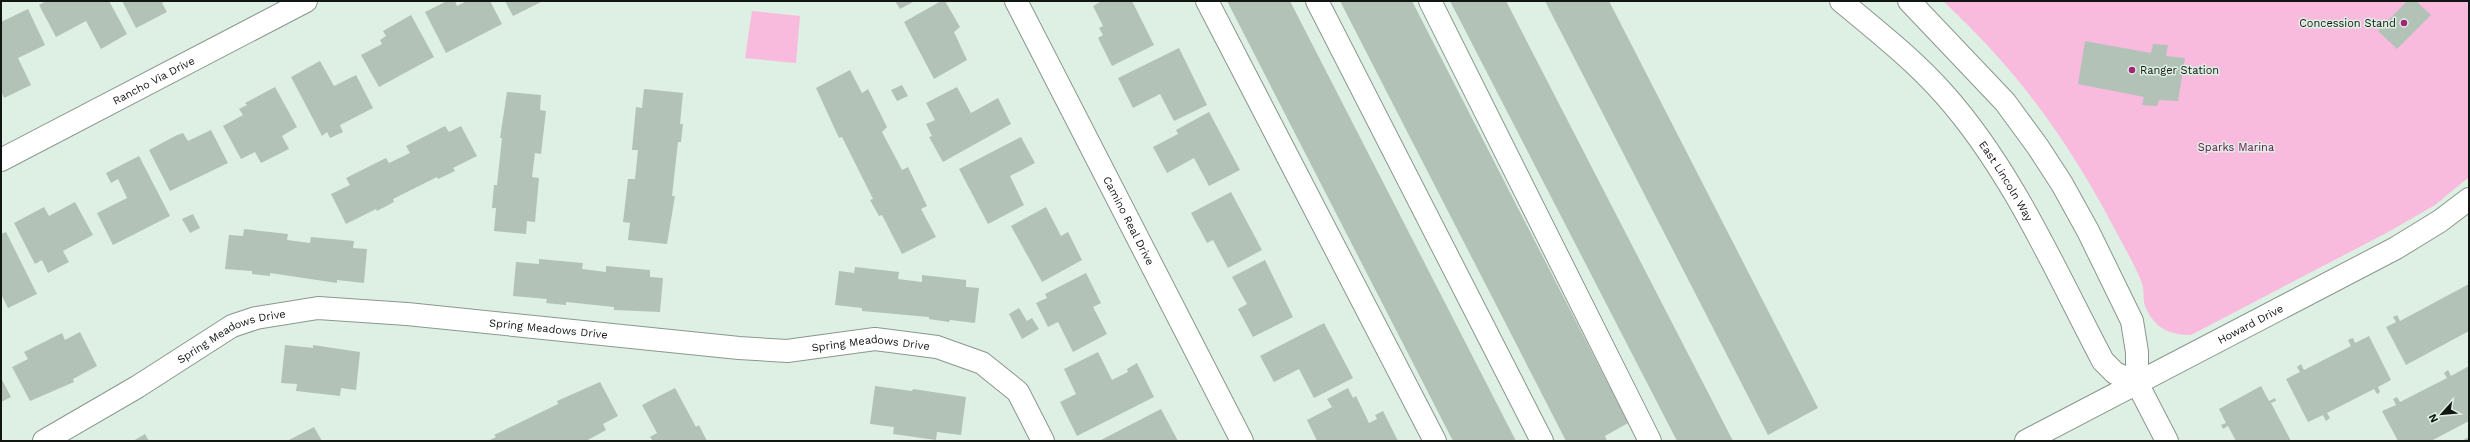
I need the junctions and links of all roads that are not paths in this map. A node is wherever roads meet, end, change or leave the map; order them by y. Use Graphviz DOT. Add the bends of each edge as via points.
graph roads {
  1 [pos="306,1"];
  2 [pos="1016,1"];
  3 [pos="1207,1"];
  4 [pos="1317,1"];
  5 [pos="1430,1"];
  6 [pos="1841,1"];
  7 [pos="1909,1"];
  8 [pos="1,160"];
  9 [pos="2469,199"];
  10 [pos="2137,383"];
  11 [pos="44,441"];
  12 [pos="1043,441"];
  13 [pos="1242,441"];
  14 [pos="1435,441"];
  15 [pos="1542,441"];
  16 [pos="1650,441"];
  17 [pos="2026,441"];
  18 [pos="2167,441"];
  1 -- 8 [label="street, Rancho Via Drive"];
  2 -- 13 [label="street, Camino Real Drive"];
  3 -- 14 [label="street"];
  4 -- 15 [label="street"];
  5 -- 16 [label="street"];
  6 -- 10 [label="street, East Lincoln Way" via="1944,94 1982,144 2021,205 2102,361 2115,373"];
  7 -- 10 [label="street" via="2005,102 2062,184 2132,321 2137,352"];
  9 -- 10 [label="street, Howard Drive" via="2440,221 2396,248"];
  10 -- 17 [label="street, Howard Drive"];
  10 -- 18 [label="street"];
  11 -- 12 [label="street, Spring Meadows Drive" via="137,387 232,326 256,318 318,308 451,318 739,348 787,350 875,339 937,347 982,363 1018,392"];
}
